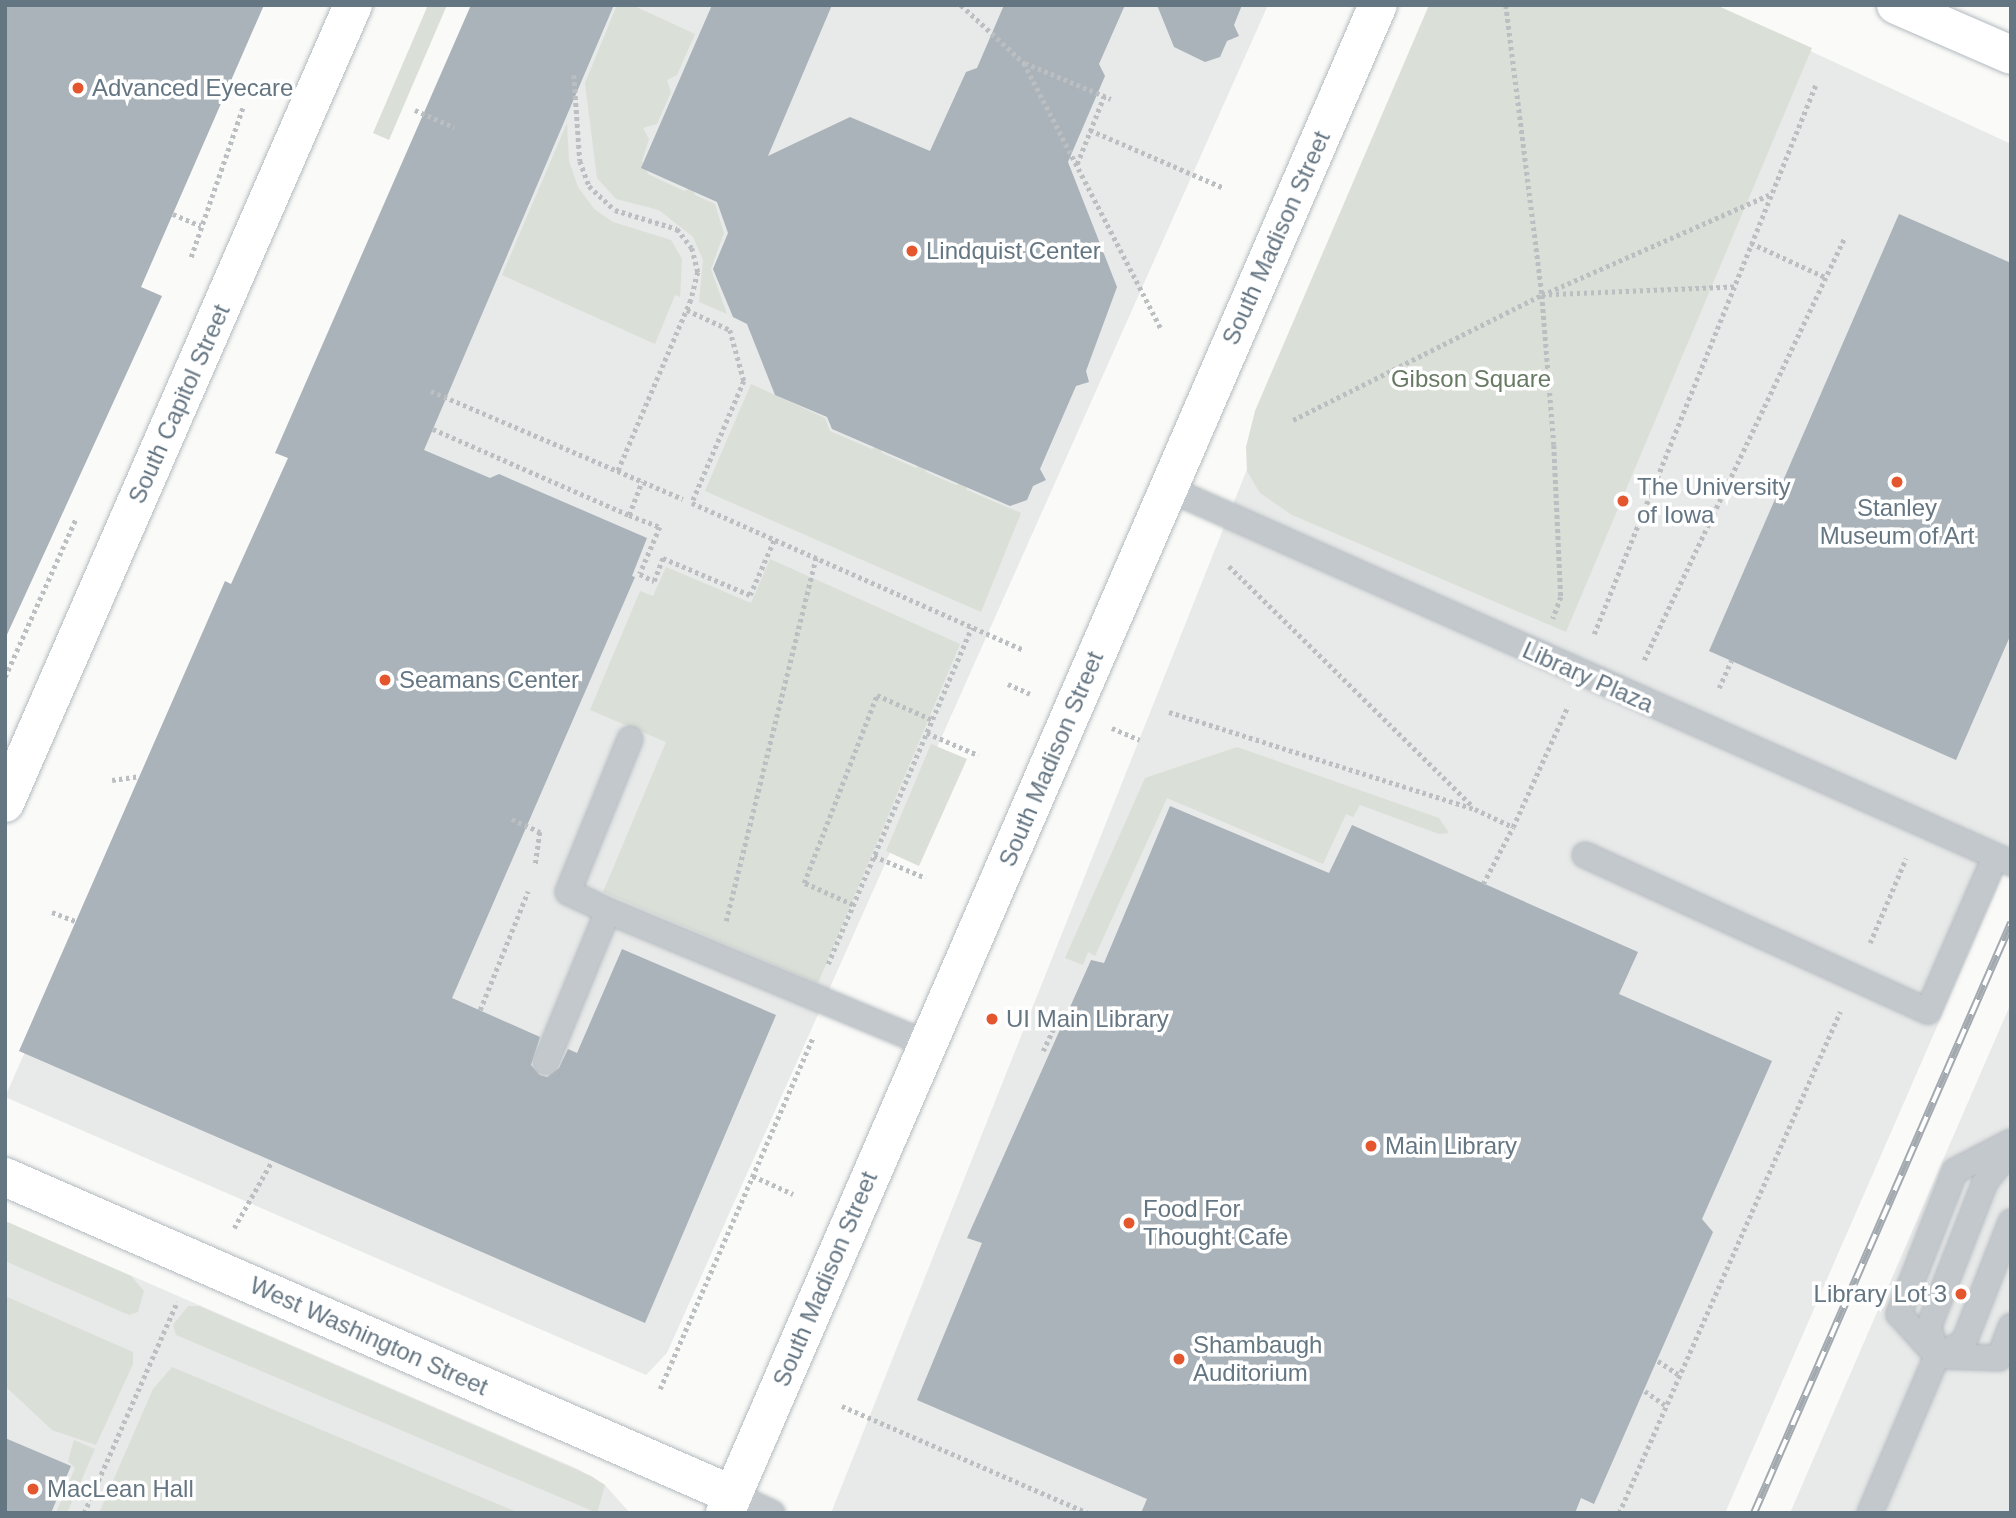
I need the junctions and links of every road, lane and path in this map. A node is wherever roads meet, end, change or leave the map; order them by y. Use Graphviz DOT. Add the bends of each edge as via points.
graph roads {
  1 [pos="353,5"];
  2 [pos="961,5"];
  3 [pos="1378,5"];
  4 [pos="1506,5"];
  5 [pos="1896,5"];
  6 [pos="2011,55"];
  7 [pos="1024,62"];
  8 [pos="574,75"];
  9 [pos="1816,84"];
  10 [pos="1104,96"];
  11 [pos="1111,99"];
  12 [pos="243,107"];
  13 [pos="415,110"];
  14 [pos="454,127"];
  15 [pos="1090,130"];
  16 [pos="1077,165"];
  17 [pos="1222,187"];
  18 [pos="1770,195"];
  19 [pos="173,214"];
  20 [pos="201,226"];
  21 [pos="1844,239"];
  22 [pos="1751,243"];
  23 [pos="188,264"];
  24 [pos="1825,277"];
  25 [pos="1734,287"];
  26 [pos="1542,295"];
  27 [pos="687,310"];
  28 [pos="1161,329"];
  29 [pos="431,391"];
  30 [pos="1293,420"];
  31 [pos="433,429"];
  32 [pos="618,471"];
  33 [pos="642,481"];
  34 [pos="1167,488"];
  35 [pos="683,499"];
  36 [pos="78,514"];
  37 [pos="629,514"];
  38 [pos="774,540"];
  39 [pos="816,558"];
  40 [pos="1229,566"];
  41 [pos="1561,597"];
  42 [pos="972,627"];
  43 [pos="1594,634"];
  44 [pos="1023,650"];
  45 [pos="1731,661"];
  46 [pos="5,677"];
  47 [pos="1720,688"];
  48 [pos="1628,694"];
  49 [pos="1570,701"];
  50 [pos="1169,712"];
  51 [pos="933,720"];
  52 [pos="927,733"];
  53 [pos="630,739"];
  54 [pos="978,755"];
  55 [pos="139,776"];
  56 [pos="113,780"];
  57 [pos="5,803"];
  58 [pos="1475,809"];
  59 [pos="1513,827"];
  60 [pos="1909,850"];
  61 [pos="1585,855"];
  62 [pos="874,856"];
  63 [pos="2003,860"];
  64 [pos="926,878"];
  65 [pos="1483,884"];
  66 [pos="530,885"];
  67 [pos="853,905"];
  68 [pos="608,911"];
  69 [pos="52,912"];
  70 [pos="76,921"];
  71 [pos="724,927"];
  72 [pos="824,972"];
  73 [pos="1855,978"];
  74 [pos="480,1010"];
  75 [pos="1060,1015"];
  76 [pos="815,1033"];
  77 [pos="927,1044"];
  78 [pos="1043,1051"];
  79 [pos="546,1062"];
  80 [pos="2011,1142"];
  81 [pos="2011,1150"];
  82 [pos="271,1163"];
  83 [pos="753,1176"];
  84 [pos="5,1178"];
  85 [pos="793,1194"];
  86 [pos="2011,1222"];
  87 [pos="195,1261"];
  88 [pos="2011,1326"];
  89 [pos="1937,1356"];
  90 [pos="1658,1361"];
  91 [pos="1678,1374"];
  92 [pos="660,1389"];
  93 [pos="1645,1391"];
  94 [pos="1665,1405"];
  95 [pos="842,1406"];
  96 [pos="729,1504"];
  97 [pos="84,1513"];
  98 [pos="772,1513"];
  99 [pos="1088,1513"];
  100 [pos="1619,1513"];
  101 [pos="1870,1513"];
  1 -- 57 [label="street, South Capitol Street"];
  2 -- 7 [label="path"];
  3 -- 34 [label="street, South Madison Street"];
  4 -- 26 [label="path"];
  5 -- 6 [label="street"];
  7 -- 10 [label="path"];
  7 -- 16 [label="path"];
  8 -- 27 [label="path" via="580,160 589,186 615,210 677,229 692,248 698,272"];
  9 -- 18 [label="path"];
  10 -- 11 [label="path"];
  10 -- 15 [label="path"];
  12 -- 20 [label="path"];
  13 -- 14 [label="path"];
  15 -- 16 [label="path"];
  15 -- 17 [label="path"];
  16 -- 28 [label="path"];
  18 -- 22 [label="path"];
  18 -- 26 [label="path"];
  19 -- 20 [label="path"];
  20 -- 23 [label="path"];
  21 -- 24 [label="path"];
  22 -- 24 [label="path"];
  22 -- 25 [label="path"];
  24 -- 48 [label="path"];
  25 -- 26 [label="path"];
  25 -- 43 [label="path"];
  26 -- 30 [label="path"];
  26 -- 41 [label="path"];
  27 -- 32 [label="path"];
  27 -- 38 [label="path" via="730,330 744,381 692,503"];
  29 -- 32 [label="path"];
  31 -- 37 [label="path"];
  32 -- 33 [label="path"];
  33 -- 35 [label="path"];
  33 -- 37 [label="path"];
  34 -- 48 [label="lane, Library Plaza"];
  34 -- 77 [label="street, South Madison Street"];
  36 -- 46 [label="path"];
  37 -- 38 [label="path" via="660,527 640,573 654,581 663,558 750,595"];
  38 -- 39 [label="path"];
  39 -- 42 [label="path"];
  39 -- 71 [label="path"];
  40 -- 58 [label="path"];
  42 -- 44 [label="path"];
  42 -- 51 [label="path"];
  45 -- 47 [label="path"];
  48 -- 63 [label="lane, Library Plaza"];
  49 -- 59 [label="path"];
  50 -- 58 [label="path"];
  51 -- 52 [label="path"];
  51 -- 67 [label="path" via="877,695 804,883"];
  52 -- 54 [label="path"];
  52 -- 62 [label="path"];
  53 -- 68 [label="lane" via="568,892"];
  55 -- 56 [label="path"];
  58 -- 59 [label="path"];
  59 -- 65 [label="path"];
  60 -- 73 [label="path"];
  61 -- 73 [label="lane"];
  62 -- 64 [label="path"];
  62 -- 67 [label="path"];
  63 -- 73 [label="lane" via="1928,1011"];
  66 -- 74 [label="path"];
  67 -- 72 [label="path"];
  68 -- 77 [label="lane"];
  68 -- 79 [label="lane"];
  69 -- 70 [label="path"];
  73 -- 91 [label="path"];
  75 -- 78 [label="path"];
  76 -- 83 [label="path"];
  77 -- 96 [label="street, South Madison Street"];
  80 -- 89 [label="lane" via="1955,1171 1899,1314"];
  81 -- 89 [label="lane" via="1985,1182 1929,1326"];
  82 -- 87 [label="path" via="238,1225"];
  83 -- 85 [label="path"];
  83 -- 92 [label="path"];
  84 -- 87 [label="street, West Washington Street"];
  86 -- 89 [label="lane" via="1964,1342"];
  87 -- 96 [label="street, West Washington Street"];
  87 -- 97 [label="path"];
  88 -- 89 [label="lane" via="1999,1357"];
  89 -- 101 [label="lane"];
  90 -- 91 [label="path"];
  91 -- 94 [label="path"];
  93 -- 94 [label="path"];
  94 -- 100 [label="path"];
  95 -- 99 [label="path"];
  96 -- 98 [label="lane"];
}
